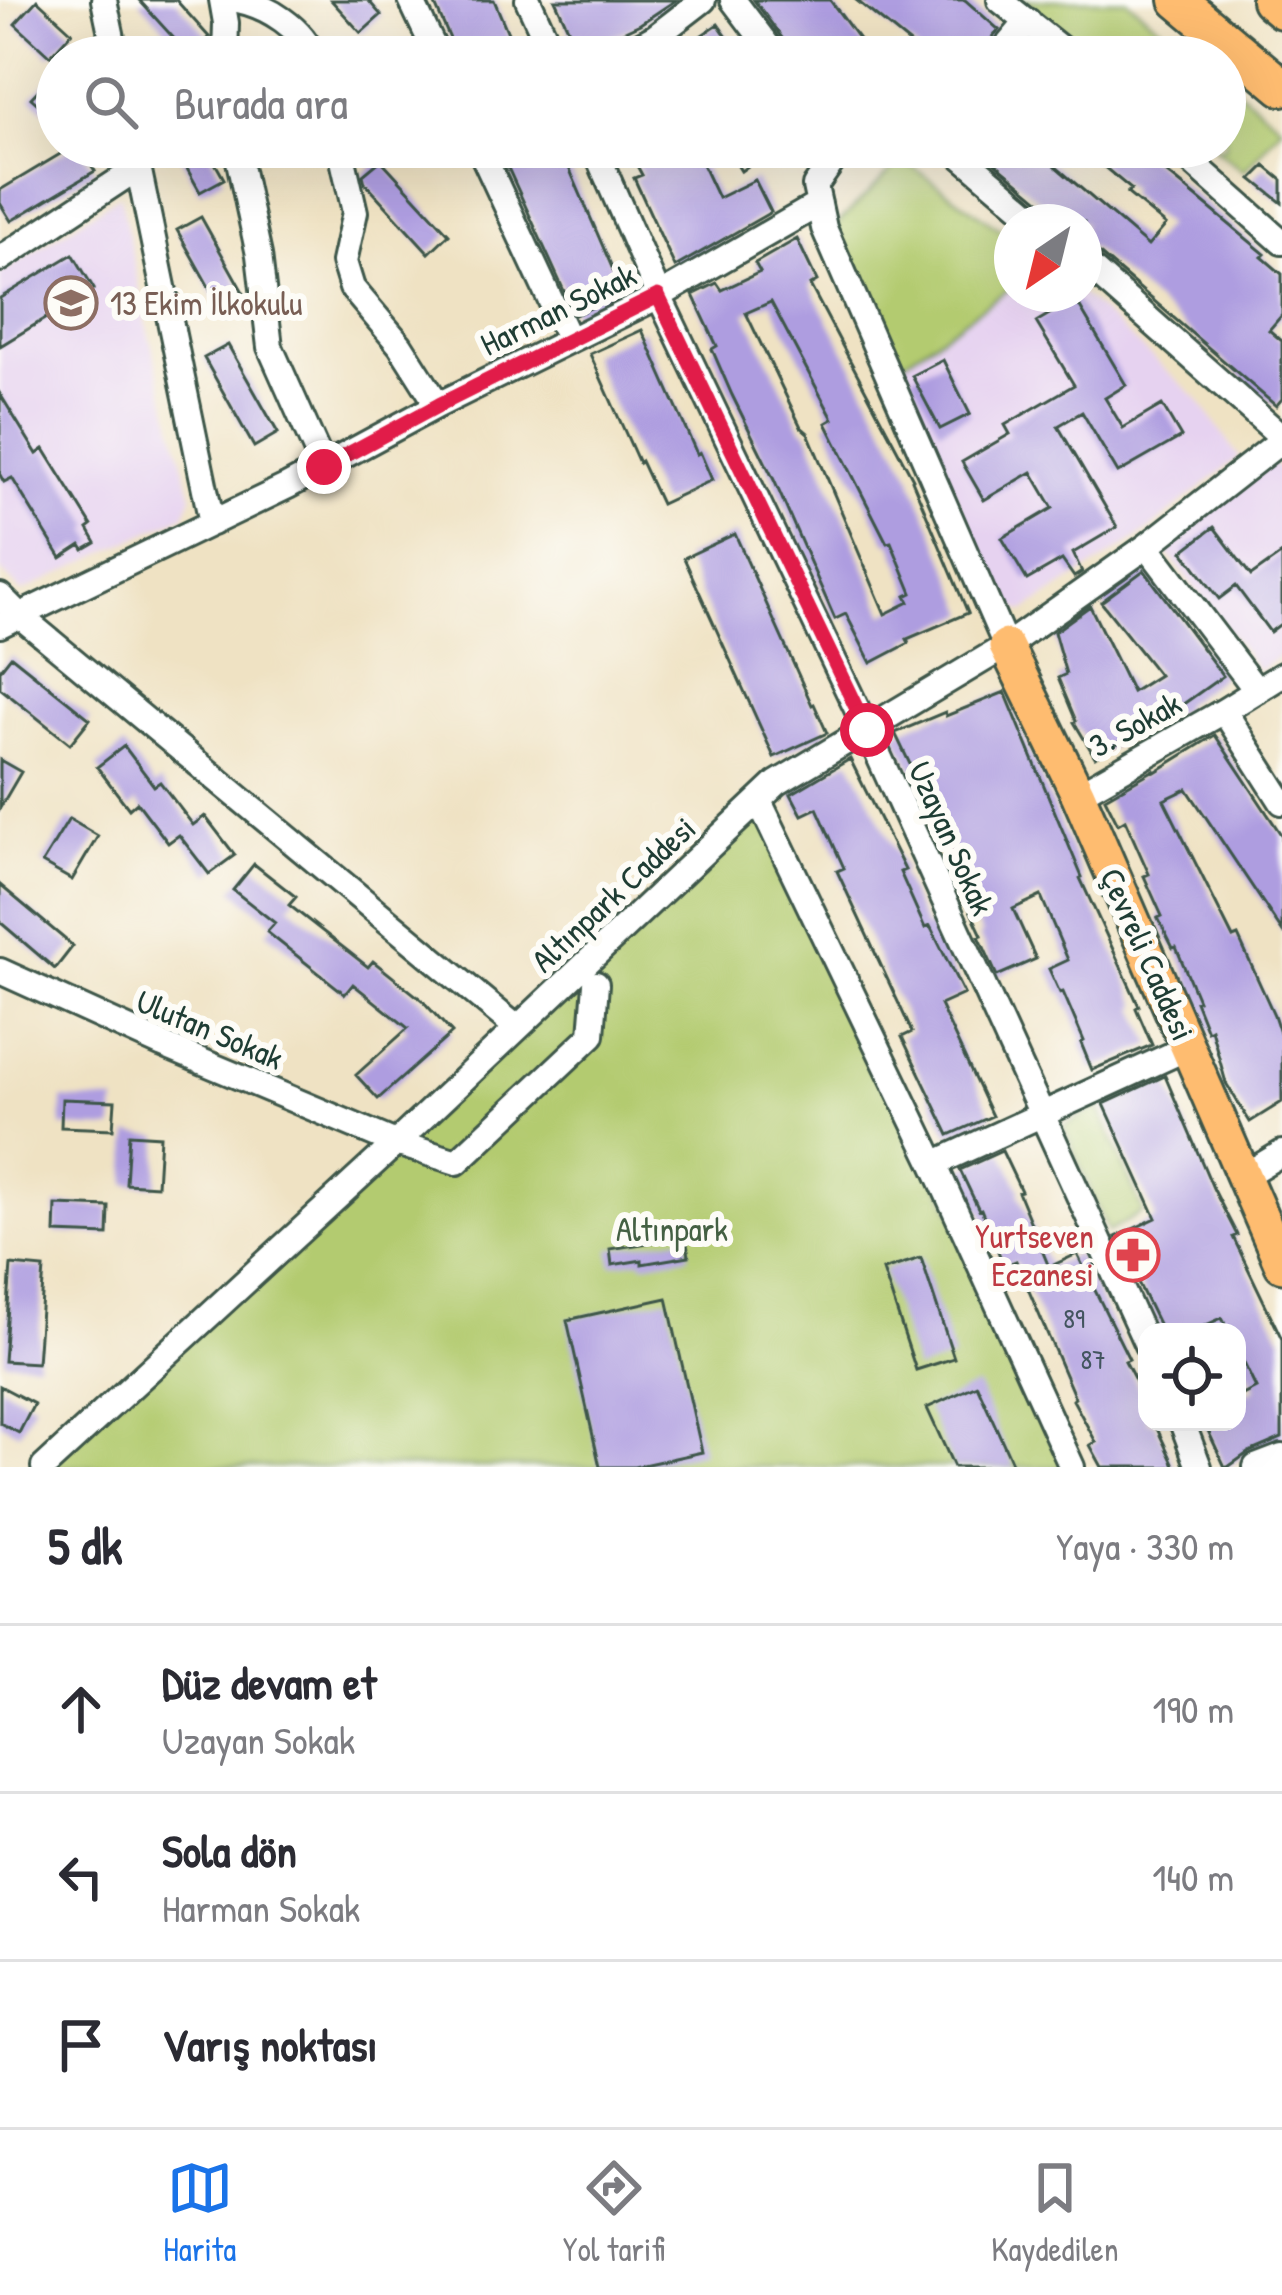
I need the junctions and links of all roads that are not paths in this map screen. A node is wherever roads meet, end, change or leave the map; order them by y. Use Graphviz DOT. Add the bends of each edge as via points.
graph roads {
  1 [pos="104,0"];
  2 [pos="222,0"];
  3 [pos="238,0"];
  4 [pos="411,0"];
  5 [pos="528,0"];
  6 [pos="703,0"];
  7 [pos="733,0"];
  8 [pos="1000,0"];
  9 [pos="1178,0"];
  10 [pos="1270,0"];
  11 [pos="1282,10"];
  12 [pos="1028,21"];
  13 [pos="112,36"];
  14 [pos="226,36"];
  15 [pos="300,36"];
  16 [pos="428,36"];
  17 [pos="544,36"];
  18 [pos="656,36"];
  19 [pos="760,36"];
  20 [pos="1016,36"];
  21 [pos="1046,36"];
  22 [pos="1221,36"];
  23 [pos="1246,57"];
  24 [pos="1282,87"];
  25 [pos="123,168"];
  26 [pos="138,168"];
  27 [pos="241,168"];
  28 [pos="345,168"];
  29 [pos="489,168"];
  30 [pos="603,168"];
  31 [pos="828,168"];
  32 [pos="976,168"];
  33 [pos="1199,168"];
  34 [pos="819,204"];
  35 [pos="1018,204"];
  36 [pos="1282,242"];
  37 [pos="0,259"];
  38 [pos="1102,278"];
  39 [pos="658,296"];
  40 [pos="568,340"];
  41 [pos="439,405"];
  42 [pos="1282,438"];
  43 [pos="324,467"];
  44 [pos="212,523"];
  45 [pos="1147,546"];
  46 [pos="0,596"];
  47 [pos="10,620"];
  48 [pos="1006,646"];
  49 [pos="1282,675"];
  50 [pos="1257,691"];
  51 [pos="1224,711"];
  52 [pos="867,730"];
  53 [pos="1078,794"];
  54 [pos="759,801"];
  55 [pos="1282,802"];
  56 [pos="0,971"];
  57 [pos="596,984"];
  58 [pos="518,1028"];
  59 [pos="1189,1047"];
  60 [pos="1040,1114"];
  61 [pos="396,1143"];
  62 [pos="1282,1153"];
  63 [pos="934,1164"];
  64 [pos="1242,1178"];
  65 [pos="1282,1265"];
  66 [pos="1138,1326"];
  67 [pos="1185,1431"];
  68 [pos="1282,1457"];
  69 [pos="44,1467"];
  70 [pos="1072,1467"];
  71 [pos="1199,1467"];
  72 [pos="1256,1467"];
  1 -- 13 [label="street"];
  2 -- 14 [label="street"];
  3 -- 15 [label="street" via="262,5"];
  4 -- 16 [label="street"];
  5 -- 17 [label="street"];
  6 -- 18 [label="street"];
  7 -- 19 [label="street"];
  8 -- 12 [label="street"];
  9 -- 22 [label="highway"];
  10 -- 11 [label="highway"];
  12 -- 20 [label="street"];
  12 -- 21 [label="street"];
  23 -- 24 [label="highway"];
  25 -- 37 [label="street"];
  26 -- 44 [label="street"];
  27 -- 43 [label="street" via="270,346"];
  28 -- 41 [label="street" via="356,212 344,262 352,288"];
  29 -- 40 [label="street"];
  30 -- 39 [label="street, Uzayan Sokak"];
  31 -- 34 [label="street" via="815,186"];
  32 -- 35 [label="street"];
  33 -- 36 [label="street"];
  34 -- 39 [label="street, Harman Sokak"];
  34 -- 48 [label="street"];
  38 -- 42 [label="street"];
  39 -- 40 [label="street, Harman Sokak"];
  39 -- 52 [label="street, Uzayan Sokak"];
  40 -- 41 [label="street, Harman Sokak"];
  41 -- 43 [label="street, Harman Sokak"];
  42 -- 45 [label="street, Altınpark Caddesi"];
  43 -- 44 [label="street, Harman Sokak"];
  44 -- 47 [label="street, Harman Sokak"];
  45 -- 48 [label="street, Altınpark Caddesi"];
  45 -- 50 [label="street"];
  46 -- 47 [label="street"];
  47 -- 58 [label="street"];
  48 -- 52 [label="street, Altınpark Caddesi"];
  48 -- 53 [label="main road, Çevreli Caddesi"];
  49 -- 50 [label="street, 3. Sokak"];
  50 -- 51 [label="street, 3. Sokak"];
  51 -- 53 [label="street, 3. Sokak"];
  51 -- 55 [label="street"];
  52 -- 54 [label="street, Altınpark Caddesi"];
  52 -- 60 [label="street, Uzayan Sokak"];
  53 -- 59 [label="main road, Çevreli Caddesi"];
  54 -- 58 [label="street, Altınpark Caddesi"];
  54 -- 63 [label="street"];
  56 -- 61 [label="street, Ulutan Sokak"];
  57 -- 61 [label="street, Ulutan Sokak" via="592,1034 457,1162"];
  58 -- 61 [label="street, Altınpark Caddesi"];
  59 -- 60 [label="street"];
  59 -- 64 [label="main road, Çevreli Caddesi"];
  60 -- 63 [label="street"];
  60 -- 66 [label="street, Uzayan Sokak"];
  61 -- 69 [label="street, Altınpark Caddesi"];
  62 -- 64 [label="street"];
  63 -- 70 [label="street"];
  64 -- 65 [label="main road, Çevreli Caddesi"];
  67 -- 71 [label="street"];
  68 -- 72 [label="street"];
}
